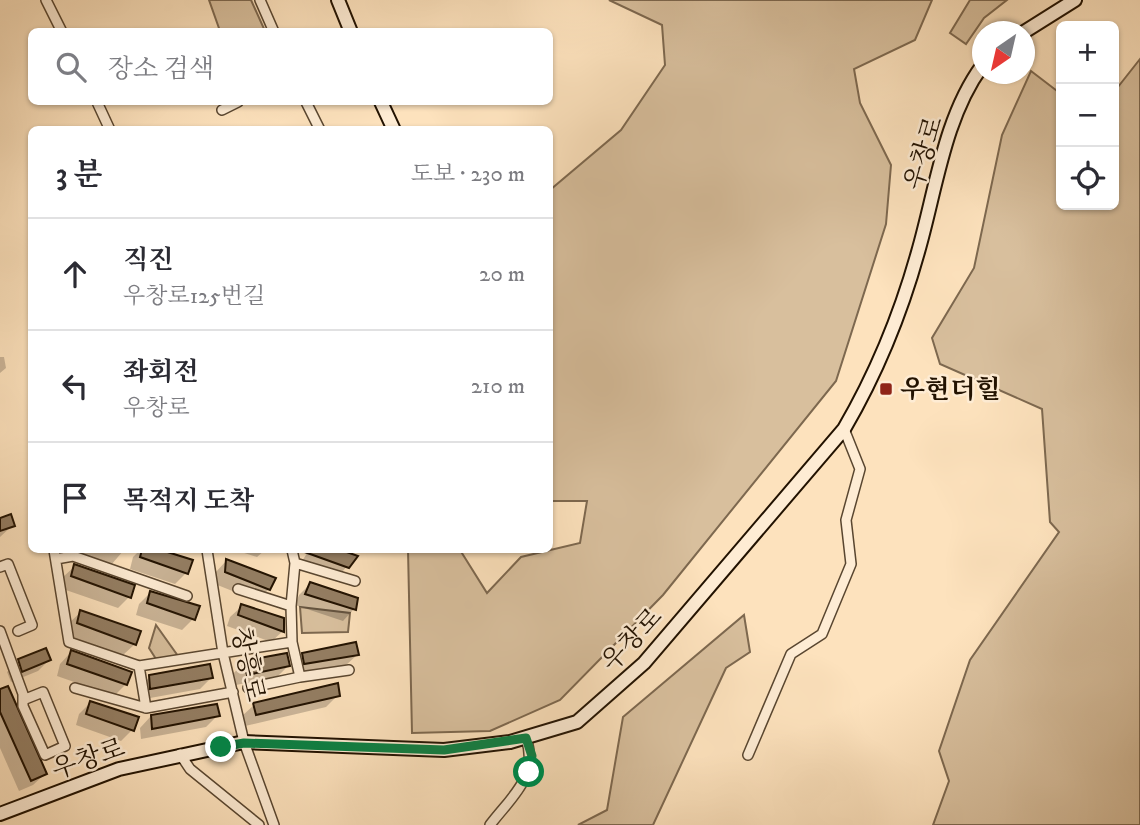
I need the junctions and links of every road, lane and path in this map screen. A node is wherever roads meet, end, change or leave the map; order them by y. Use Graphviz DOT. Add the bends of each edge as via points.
graph roads {
  1 [pos="46,0"];
  2 [pos="260,0"];
  3 [pos="338,0"];
  4 [pos="1075,0"];
  5 [pos="1035,25"];
  6 [pos="60,28"];
  7 [pos="272,28"];
  8 [pos="349,28"];
  9 [pos="972,80"];
  10 [pos="98,105"];
  11 [pos="233,105"];
  12 [pos="308,105"];
  13 [pos="382,105"];
  14 [pos="222,110"];
  15 [pos="108,126"];
  16 [pos="318,126"];
  17 [pos="392,126"];
  18 [pos="844,429"];
  19 [pos="207,553"];
  20 [pos="293,553"];
  21 [pos="55,554"];
  22 [pos="295,563"];
  23 [pos="0,567"];
  24 [pos="355,581"];
  25 [pos="238,589"];
  26 [pos="187,596"];
  27 [pos="291,606"];
  28 [pos="18,631"];
  29 [pos="0,634"];
  30 [pos="292,642"];
  31 [pos="223,653"];
  32 [pos="139,666"];
  33 [pos="349,670"];
  34 [pos="300,677"];
  35 [pos="75,688"];
  36 [pos="248,688"];
  37 [pos="233,692"];
  38 [pos="23,700"];
  39 [pos="146,708"];
  40 [pos="526,738"];
  41 [pos="244,743"];
  42 [pos="180,754"];
  43 [pos="748,755"];
  44 [pos="0,814"];
  45 [pos="259,825"];
  46 [pos="274,825"];
  47 [pos="490,825"];
  1 -- 6 [label="street"];
  2 -- 7 [label="street"];
  3 -- 8 [label="main road"];
  4 -- 5 [label="main road"];
  9 -- 18 [label="main road, 우창로" via="950,133 918,254 891,330 867,390"];
  10 -- 15 [label="street"];
  11 -- 14 [label="street"];
  12 -- 16 [label="street"];
  13 -- 17 [label="main road"];
  18 -- 40 [label="main road, 우창로" via="644,663 577,722"];
  18 -- 43 [label="street" via="860,469 846,520 850,564 822,634 791,654"];
  19 -- 31 [label="street, 창흥로"];
  20 -- 22 [label="street"];
  21 -- 26 [label="street" via="73,556"];
  21 -- 32 [label="street" via="69,642"];
  22 -- 24 [label="street"];
  22 -- 27 [label="street"];
  23 -- 28 [label="street" via="8,564 32,625"];
  25 -- 27 [label="street"];
  27 -- 30 [label="street"];
  29 -- 38 [label="street"];
  30 -- 31 [label="street"];
  30 -- 34 [label="street"];
  31 -- 32 [label="street"];
  31 -- 37 [label="street, 창흥로"];
  32 -- 39 [label="street"];
  33 -- 34 [label="street"];
  34 -- 36 [label="street"];
  35 -- 39 [label="street"];
  37 -- 39 [label="street"];
  37 -- 41 [label="street, 창흥로"];
  38 -- 38 [label="street" via="45,755 65,746 43,692"];
  40 -- 41 [label="main road, 우창로" via="444,750"];
  40 -- 47 [label="street" via="532,756 529,772"];
  41 -- 42 [label="main road, 우창로"];
  41 -- 46 [label="street, 창흥로"];
  42 -- 44 [label="main road, 우창로" via="119,768"];
  42 -- 45 [label="street" via="190,769"];
}
